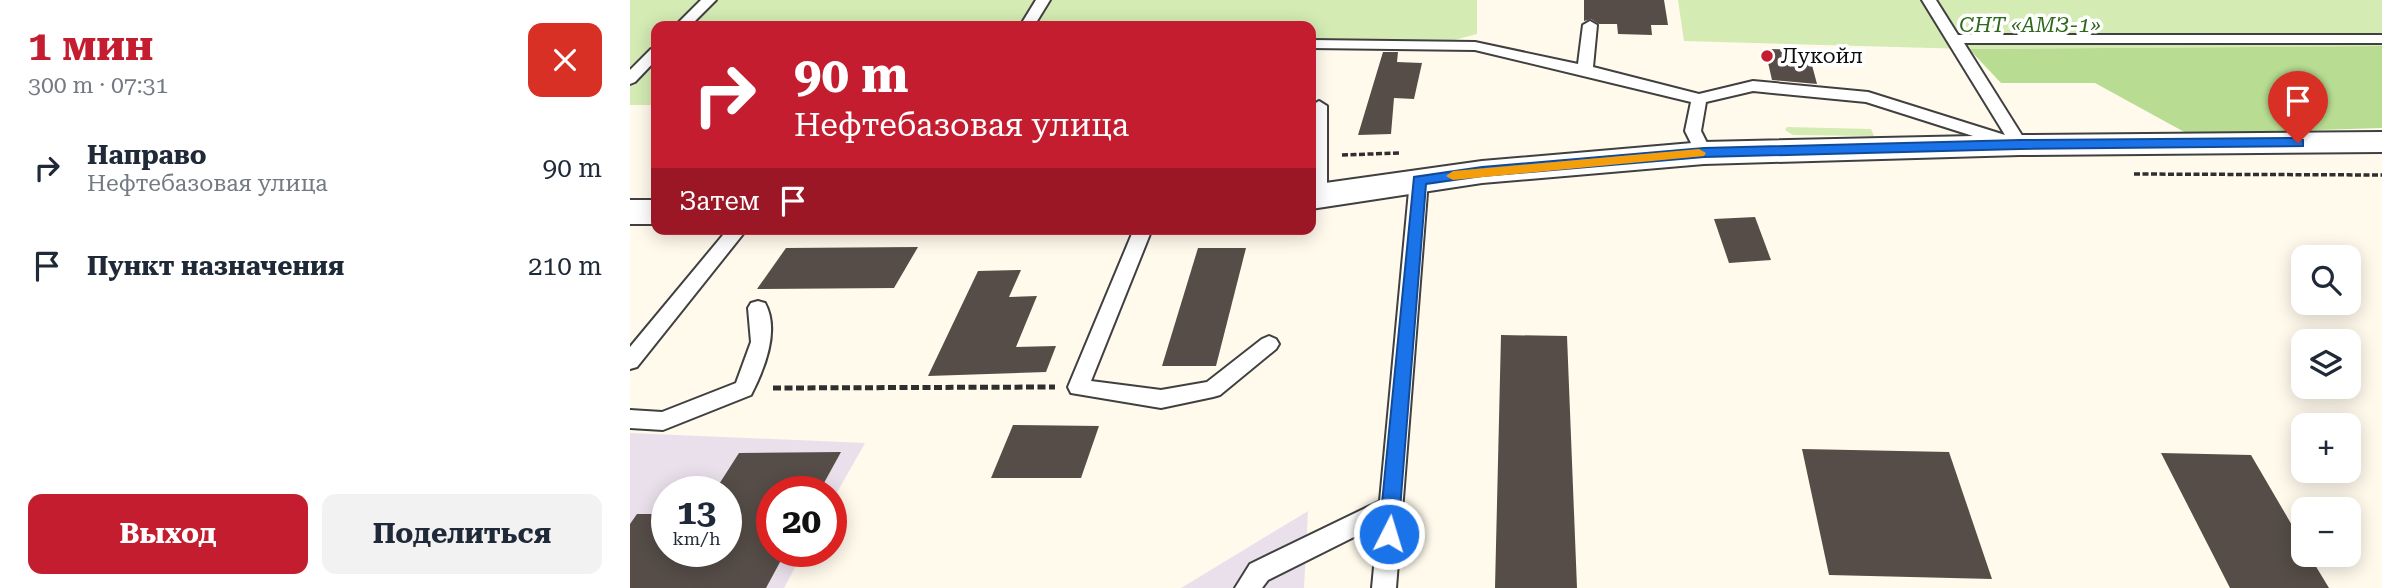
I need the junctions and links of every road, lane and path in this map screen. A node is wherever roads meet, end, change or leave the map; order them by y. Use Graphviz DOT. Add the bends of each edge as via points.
graph roads {
  1 [pos="709,0"];
  2 [pos="1043,0"];
  3 [pos="1929,0"];
  4 [pos="687,21"];
  5 [pos="1030,21"];
  6 [pos="1590,25"];
  7 [pos="1954,39"];
  8 [pos="2382,39"];
  9 [pos="1316,44"];
  10 [pos="651,57"];
  11 [pos="1585,70"];
  12 [pos="631,77"];
  13 [pos="1699,99"];
  14 [pos="1319,106"];
  15 [pos="2382,142"];
  16 [pos="2020,145"];
  17 [pos="1704,153"];
  18 [pos="1316,174"];
  19 [pos="1419,180"];
  20 [pos="1316,197"];
  21 [pos="630,212"];
  22 [pos="651,212"];
  23 [pos="733,235"];
  24 [pos="1141,235"];
  25 [pos="758,308"];
  26 [pos="1269,344"];
  27 [pos="630,361"];
  28 [pos="1078,387"];
  29 [pos="744,389"];
  30 [pos="630,419"];
  31 [pos="1391,507"];
  32 [pos="1247,588"];
  33 [pos="1384,588"];
  1 -- 4 [label="lane"];
  2 -- 5 [label="lane"];
  3 -- 7 [label="lane"];
  6 -- 11 [label="lane"];
  7 -- 8 [label="lane"];
  7 -- 16 [label="lane"];
  9 -- 11 [label="lane" via="1475,46"];
  10 -- 12 [label="lane"];
  11 -- 13 [label="lane"];
  13 -- 16 [label="lane" via="1753,86 1868,97"];
  13 -- 17 [label="lane" via="1693,131"];
  14 -- 18 [label="lane"];
  15 -- 16 [label="street"];
  16 -- 17 [label="street"];
  17 -- 19 [label="street"];
  19 -- 20 [label="street"];
  19 -- 31 [label="lane"];
  21 -- 22 [label="street"];
  23 -- 27 [label="lane"];
  24 -- 28 [label="lane"];
  25 -- 29 [label="lane" via="761,342"];
  26 -- 28 [label="lane" via="1213,389 1161,399"];
  28 -- 29 [label="path"];
  29 -- 30 [label="lane" via="663,421"];
  31 -- 32 [label="lane" via="1259,572"];
  31 -- 33 [label="lane"];
}
